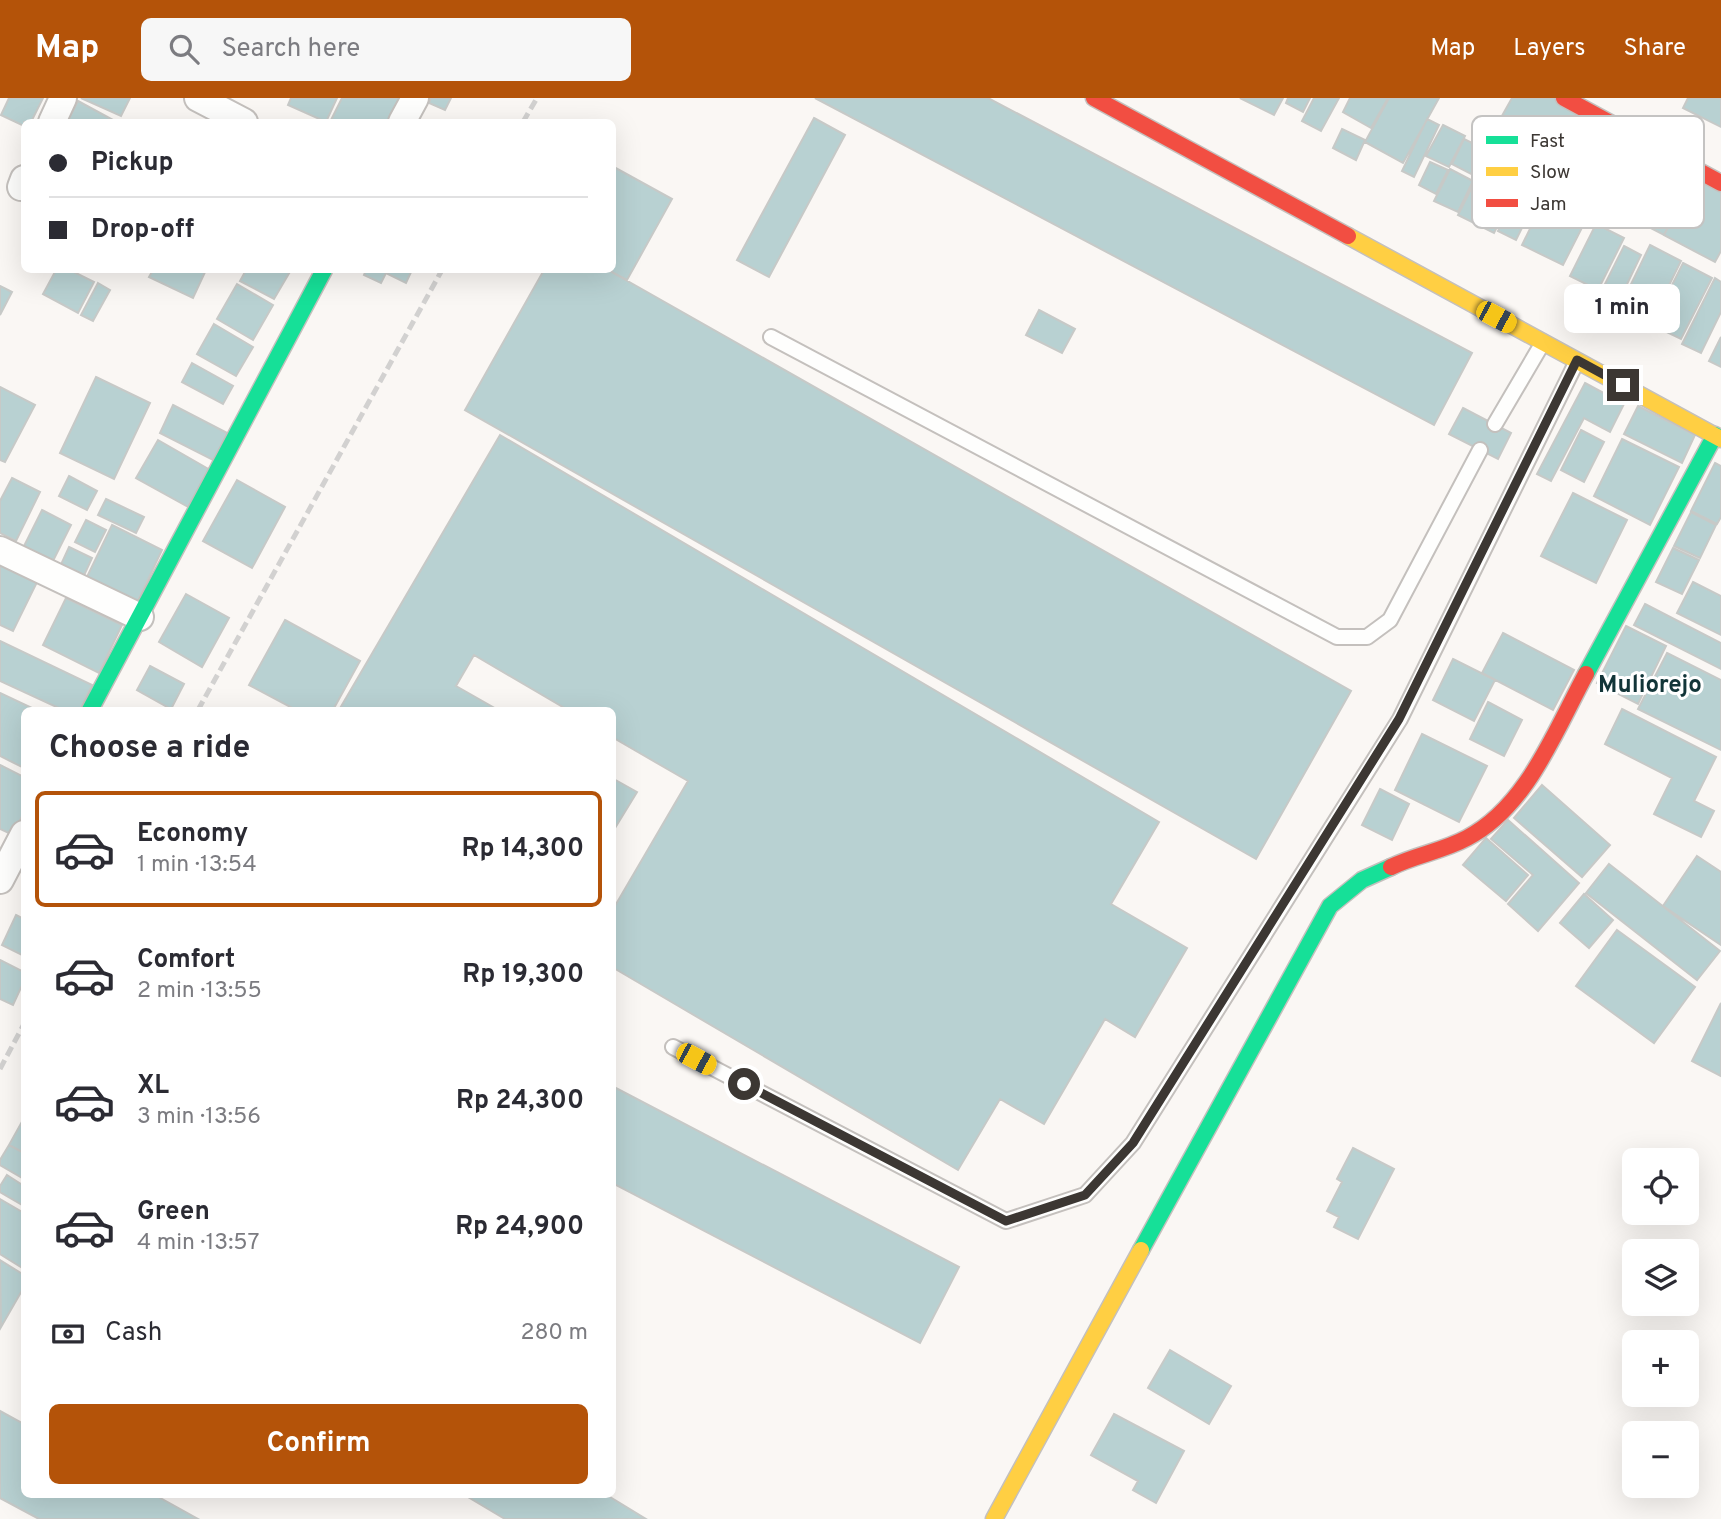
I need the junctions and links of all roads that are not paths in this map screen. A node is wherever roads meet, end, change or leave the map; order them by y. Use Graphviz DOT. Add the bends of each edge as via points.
graph roads {
  1 [pos="63,98"];
  2 [pos="198,98"];
  3 [pos="415,98"];
  4 [pos="1094,98"];
  5 [pos="1564,98"];
  6 [pos="1597,116"];
  7 [pos="53,119"];
  8 [pos="238,119"];
  9 [pos="404,119"];
  10 [pos="1704,174"];
  11 [pos="1721,183"];
  12 [pos="322,273"];
  13 [pos="771,337"];
  14 [pos="1543,342"];
  15 [pos="1577,360"];
  16 [pos="1495,424"];
  17 [pos="1718,437"];
  18 [pos="1480,450"];
  19 [pos="0,550"];
  20 [pos="139,617"];
  21 [pos="92,707"];
  22 [pos="21,840"];
  23 [pos="0,880"];
  24 [pos="673,1047"];
  25 [pos="994,1519"];
  1 -- 7 [label="street"];
  2 -- 8 [label="street"];
  3 -- 9 [label="street"];
  4 -- 14 [label="street"];
  5 -- 6 [label="street"];
  10 -- 11 [label="street"];
  12 -- 20 [label="street"];
  13 -- 18 [label="lane" via="1337,637 1367,637 1390,620"];
  14 -- 15 [label="street"];
  14 -- 16 [label="lane"];
  15 -- 17 [label="street"];
  15 -- 24 [label="lane" via="1399,719 1133,1143 1085,1195 1006,1221"];
  17 -- 25 [label="street" via="1527,783 1498,818 1466,839 1362,880 1330,906"];
  19 -- 20 [label="street"];
  20 -- 21 [label="street"];
  22 -- 23 [label="street"];
}
